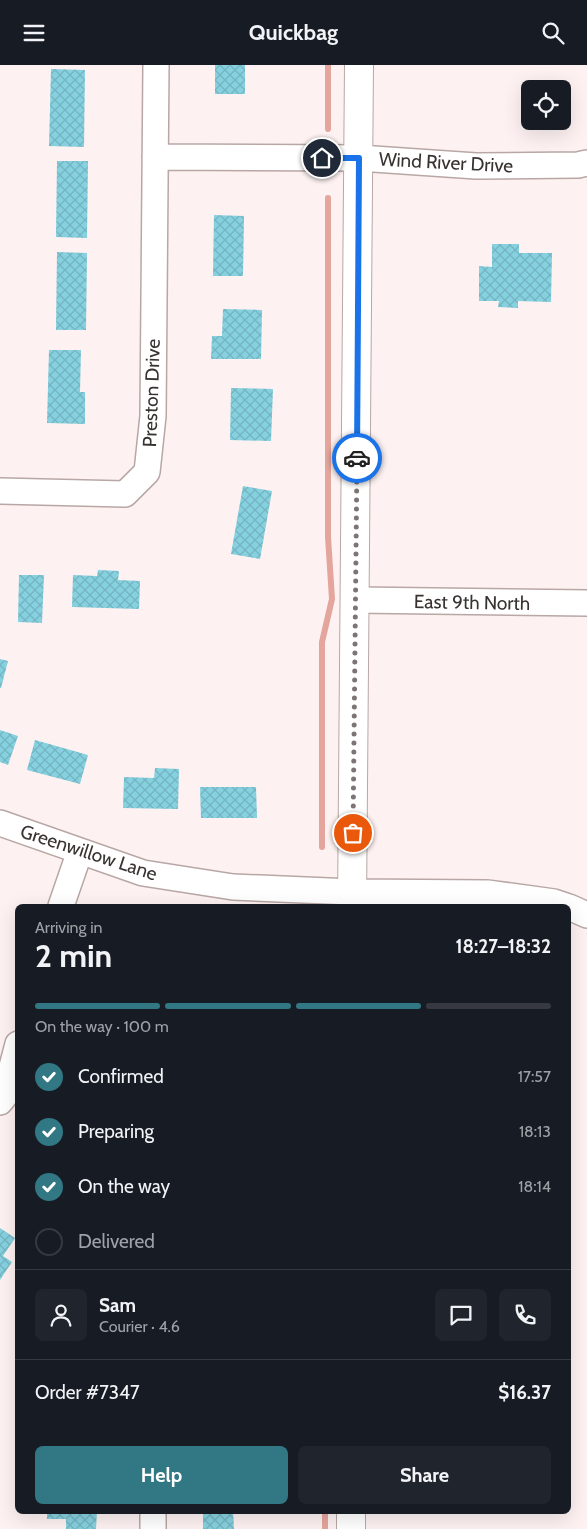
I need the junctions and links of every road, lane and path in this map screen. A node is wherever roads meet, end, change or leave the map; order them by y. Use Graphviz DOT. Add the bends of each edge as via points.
graph roads {
  1 [pos="156,65"];
  2 [pos="359,65"];
  3 [pos="155,157"];
  4 [pos="359,158"];
  5 [pos="587,163"];
  6 [pos="0,491"];
  7 [pos="356,600"];
  8 [pos="587,603"];
  9 [pos="0,823"];
  10 [pos="80,851"];
  11 [pos="352,899"];
  12 [pos="62,904"];
  13 [pos="559,904"];
  14 [pos="571,909"];
  15 [pos="587,915"];
  16 [pos="15,1059"];
  17 [pos="7,1100"];
  18 [pos="153,1514"];
  19 [pos="351,1514"];
  20 [pos="153,1529"];
  21 [pos="351,1529"];
  1 -- 3 [label="street, Preston Drive"];
  2 -- 4 [label="main road"];
  3 -- 4 [label="street, Wind River Drive"];
  3 -- 6 [label="street, Preston Drive" via="153,416 147,472 125,494"];
  4 -- 5 [label="street, Wind River Drive" via="476,166"];
  4 -- 7 [label="main road"];
  7 -- 8 [label="street, East 9th North"];
  7 -- 11 [label="main road"];
  9 -- 10 [label="street, Greenwillow Lane"];
  10 -- 11 [label="street, Greenwillow Lane" via="143,873 233,887"];
  10 -- 12 [label="street"];
  11 -- 13 [label="street, Greenwillow Lane" via="488,893"];
  14 -- 15 [label="street, Greenwillow Lane"];
  16 -- 17 [label="street"];
  18 -- 20 [label="street"];
  19 -- 21 [label="main road"];
}
